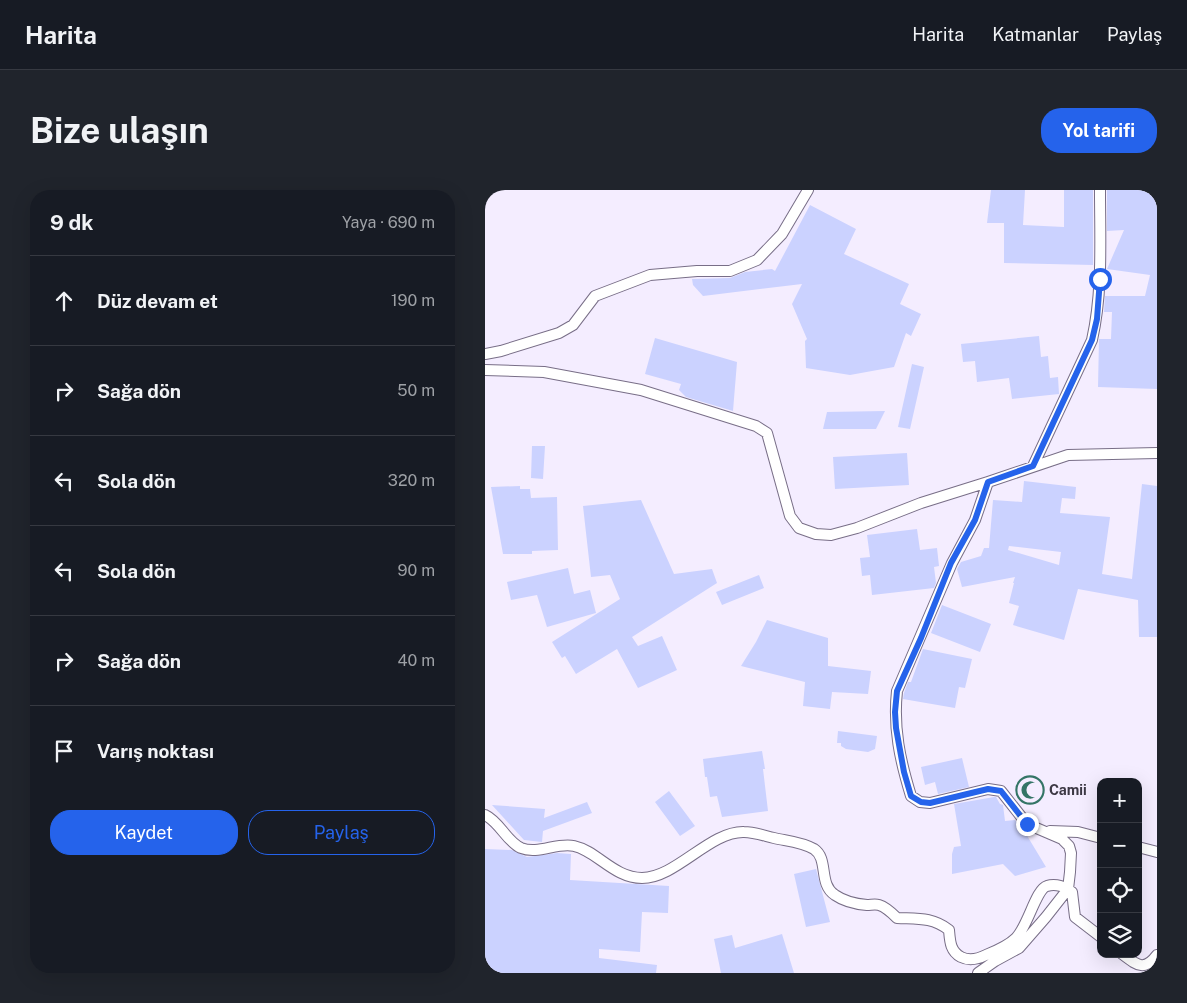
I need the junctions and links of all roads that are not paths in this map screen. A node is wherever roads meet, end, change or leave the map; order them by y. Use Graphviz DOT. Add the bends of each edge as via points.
graph roads {
  1 [pos="807,190"];
  2 [pos="1099,190"];
  3 [pos="485,354"];
  4 [pos="485,370"];
  5 [pos="1157,453"];
  6 [pos="1033,466"];
  7 [pos="988,482"];
  8 [pos="485,815"];
  9 [pos="1047,831"];
  10 [pos="1097,837"];
  11 [pos="1142,848"];
  12 [pos="1157,852"];
  13 [pos="1068,889"];
  14 [pos="1097,934"];
  15 [pos="1157,955"];
  16 [pos="1128,958"];
  17 [pos="978,973"];
  1 -- 3 [label="street" via="782,234 757,260 730,271 650,275 595,296 573,325 559,334"];
  2 -- 6 [label="street" via="1100,279 1092,340"];
  4 -- 7 [label="street" via="544,372 641,390 756,426 767,433 790,516 799,528 815,534 831,535 857,528"];
  5 -- 6 [label="street" via="1068,455"];
  6 -- 7 [label="street"];
  7 -- 9 [label="street" via="975,520 951,563 897,691 896,728 911,796 930,803 988,789 1001,791 1027,824"];
  8 -- 13 [label="street" via="493,818 521,848 535,850 574,846 627,876 643,878 683,862 719,838 743,832 806,844 817,851 822,860 824,881 833,894 845,902 879,905 897,918 924,918 942,924 949,930 954,953 969,960 983,957 1016,939 1027,923 1039,892 1047,886"];
  9 -- 10 [label="street" via="1078,832"];
  9 -- 13 [label="street" via="1069,846"];
  11 -- 12 [label="street"];
  13 -- 14 [label="street" via="1072,892 1075,916"];
  13 -- 17 [label="street" via="1019,948"];
  15 -- 16 [label="street" via="1145,966"];
}
